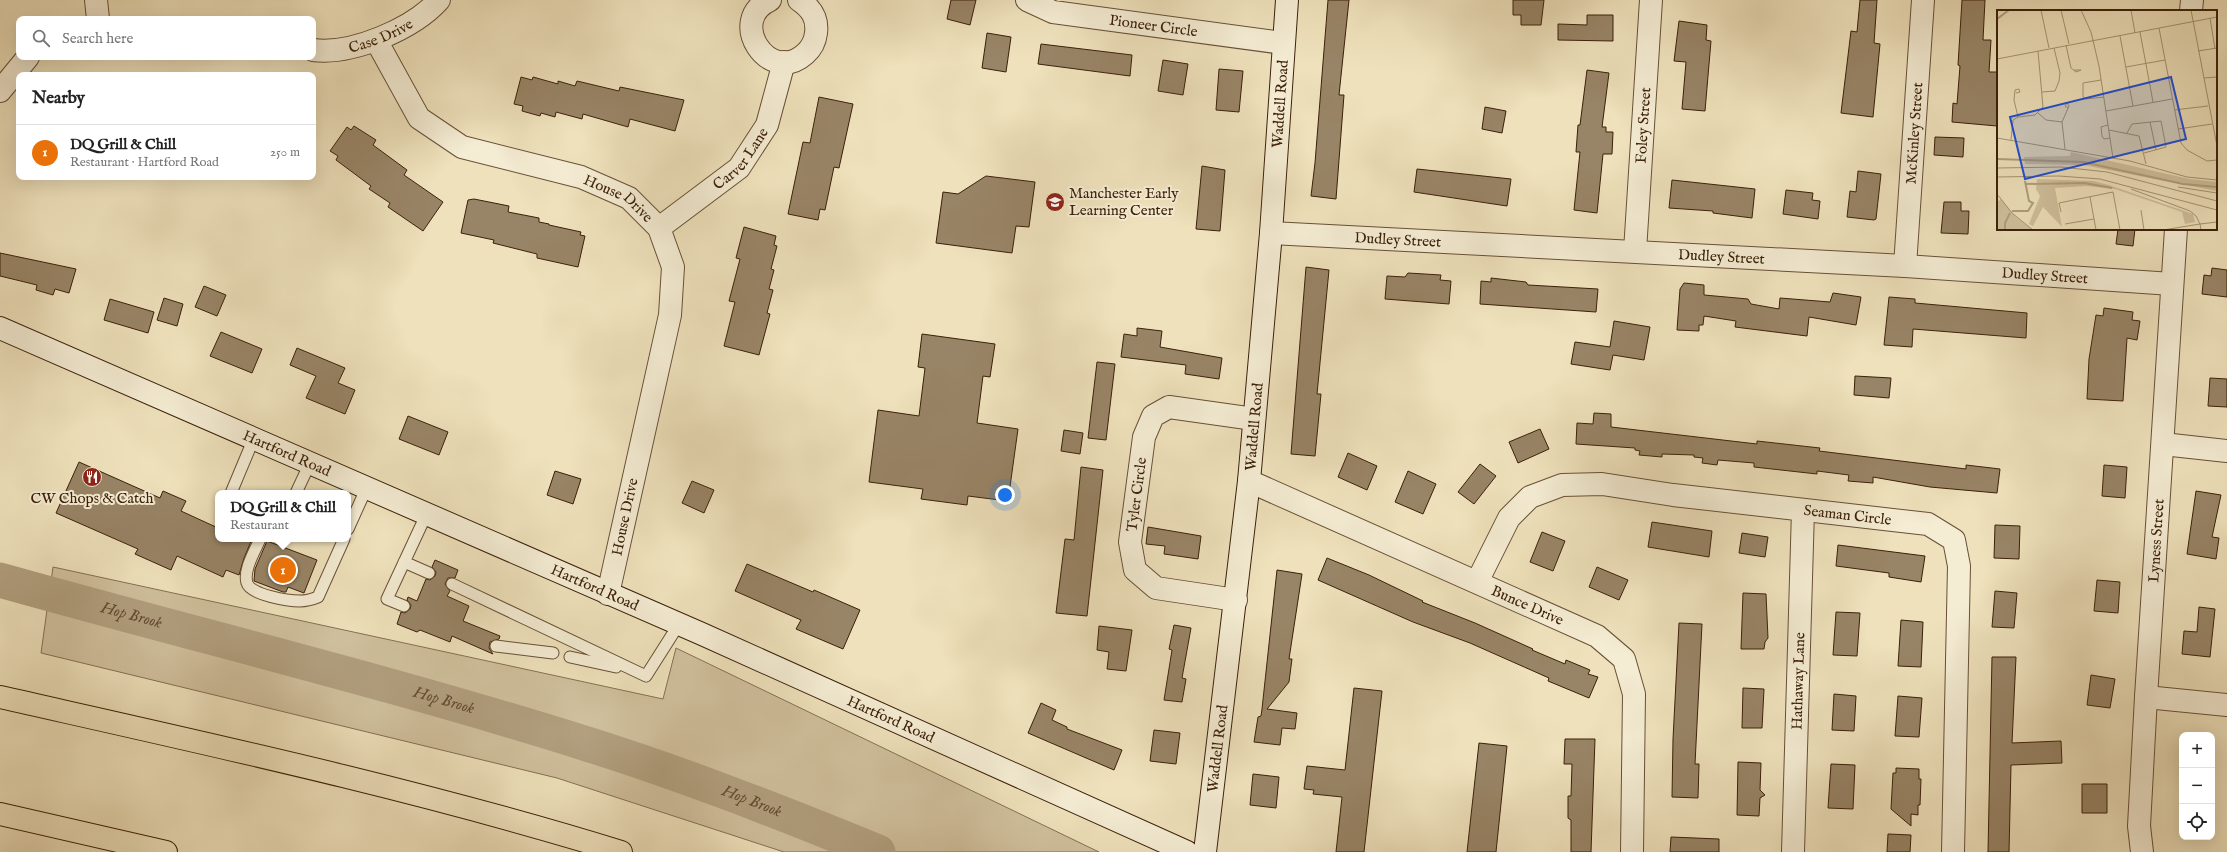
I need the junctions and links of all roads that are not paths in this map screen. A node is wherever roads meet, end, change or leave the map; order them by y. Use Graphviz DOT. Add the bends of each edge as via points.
graph roads {
  1 [pos="96,0"];
  2 [pos="439,0"];
  3 [pos="770,0"];
  4 [pos="799,0"];
  5 [pos="1027,0"];
  6 [pos="1287,0"];
  7 [pos="1651,0"];
  8 [pos="1923,0"];
  9 [pos="2192,0"];
  10 [pos="2191,10"];
  11 [pos="98,16"];
  12 [pos="376,40"];
  13 [pos="1283,43"];
  14 [pos="316,50"];
  15 [pos="26,60"];
  16 [pos="784,62"];
  17 [pos="0,91"];
  18 [pos="660,228"];
  19 [pos="2176,230"];
  20 [pos="1271,233"];
  21 [pos="1635,251"];
  22 [pos="1905,266"];
  23 [pos="2172,284"];
  24 [pos="0,328"];
  25 [pos="1254,419"];
  26 [pos="254,438"];
  27 [pos="2163,444"];
  28 [pos="2227,451"];
  29 [pos="310,463"];
  30 [pos="1249,482"];
  31 [pos="367,487"];
  32 [pos="232,490"];
  33 [pos="297,490"];
  34 [pos="1803,510"];
  35 [pos="427,514"];
  36 [pos="351,522"];
  37 [pos="259,542"];
  38 [pos="343,542"];
  39 [pos="404,562"];
  40 [pos="429,573"];
  41 [pos="1477,582"];
  42 [pos="452,584"];
  43 [pos="608,594"];
  44 [pos="1236,600"];
  45 [pos="404,606"];
  46 [pos="679,624"];
  47 [pos="496,646"];
  48 [pos="554,653"];
  49 [pos="570,657"];
  50 [pos="634,670"];
  51 [pos="0,697"];
  52 [pos="2146,697"];
  53 [pos="2227,705"];
  54 [pos="0,814"];
  55 [pos="166,852"];
  56 [pos="622,852"];
  57 [pos="1187,852"];
  58 [pos="1205,852"];
  59 [pos="1632,852"];
  60 [pos="1793,852"];
  61 [pos="1953,852"];
  62 [pos="2142,852"];
  1 -- 11 [label="street"];
  2 -- 12 [label="street, Case Drive" via="428,13"];
  3 -- 16 [label="street" via="758,10 751,31 756,45 763,54 772,60"];
  4 -- 16 [label="street" via="814,15 817,26 816,40 802,57"];
  5 -- 13 [label="street, Pioneer Circle" via="1053,12"];
  6 -- 13 [label="street, Waddell Road"];
  7 -- 21 [label="street, Foley Street"];
  8 -- 22 [label="street, McKinley Street"];
  9 -- 10 [label="street"];
  12 -- 14 [label="street, Case Drive" via="328,52"];
  12 -- 18 [label="street, House Drive" via="419,118 462,147 581,177 629,198"];
  13 -- 20 [label="street, Waddell Road"];
  15 -- 17 [label="street"];
  16 -- 18 [label="street, Carver Lane" via="767,125 739,168"];
  18 -- 43 [label="street, House Drive" via="672,267 670,315"];
  19 -- 23 [label="street, Lyness Street"];
  20 -- 21 [label="street, Dudley Street"];
  20 -- 25 [label="street, Waddell Road"];
  21 -- 22 [label="street, Dudley Street"];
  22 -- 23 [label="street, Dudley Street"];
  23 -- 27 [label="street, Lyness Street"];
  24 -- 26 [label="street, Hartford Road"];
  25 -- 30 [label="street, Waddell Road"];
  25 -- 44 [label="street, Tyler Circle" via="1168,407 1153,416 1144,437 1130,542 1135,570 1156,588"];
  26 -- 29 [label="street, Hartford Road"];
  26 -- 32 [label="lane"];
  27 -- 28 [label="street"];
  27 -- 52 [label="street, Lyness Street"];
  29 -- 31 [label="street, Hartford Road"];
  29 -- 33 [label="lane"];
  30 -- 41 [label="street, Bunce Drive"];
  30 -- 44 [label="street, Waddell Road"];
  31 -- 35 [label="street, Hartford Road"];
  31 -- 36 [label="lane"];
  34 -- 41 [label="street, Seaman Circle" via="1602,484 1562,485 1530,497 1509,518"];
  34 -- 60 [label="street, Hathaway Lane"];
  34 -- 61 [label="street, Seaman Circle" via="1928,524 1954,540 1959,566"];
  35 -- 39 [label="lane"];
  35 -- 43 [label="street, Hartford Road"];
  37 -- 38 [label="lane" via="247,573 247,583 252,590 301,602 318,597"];
  39 -- 40 [label="lane"];
  39 -- 45 [label="lane" via="387,599"];
  41 -- 59 [label="street, Bunce Drive" via="1597,636 1624,659 1634,694"];
  42 -- 50 [label="lane"];
  43 -- 46 [label="street, Hartford Road"];
  44 -- 58 [label="street, Waddell Road"];
  46 -- 50 [label="lane" via="646,676"];
  46 -- 57 [label="street, Hartford Road"];
  47 -- 48 [label="lane"];
  49 -- 50 [label="lane"];
  51 -- 56 [label="highway" via="379,784 508,818"];
  52 -- 53 [label="street"];
  52 -- 62 [label="street, Lyness Street" via="2139,826"];
  54 -- 55 [label="highway"];
}
